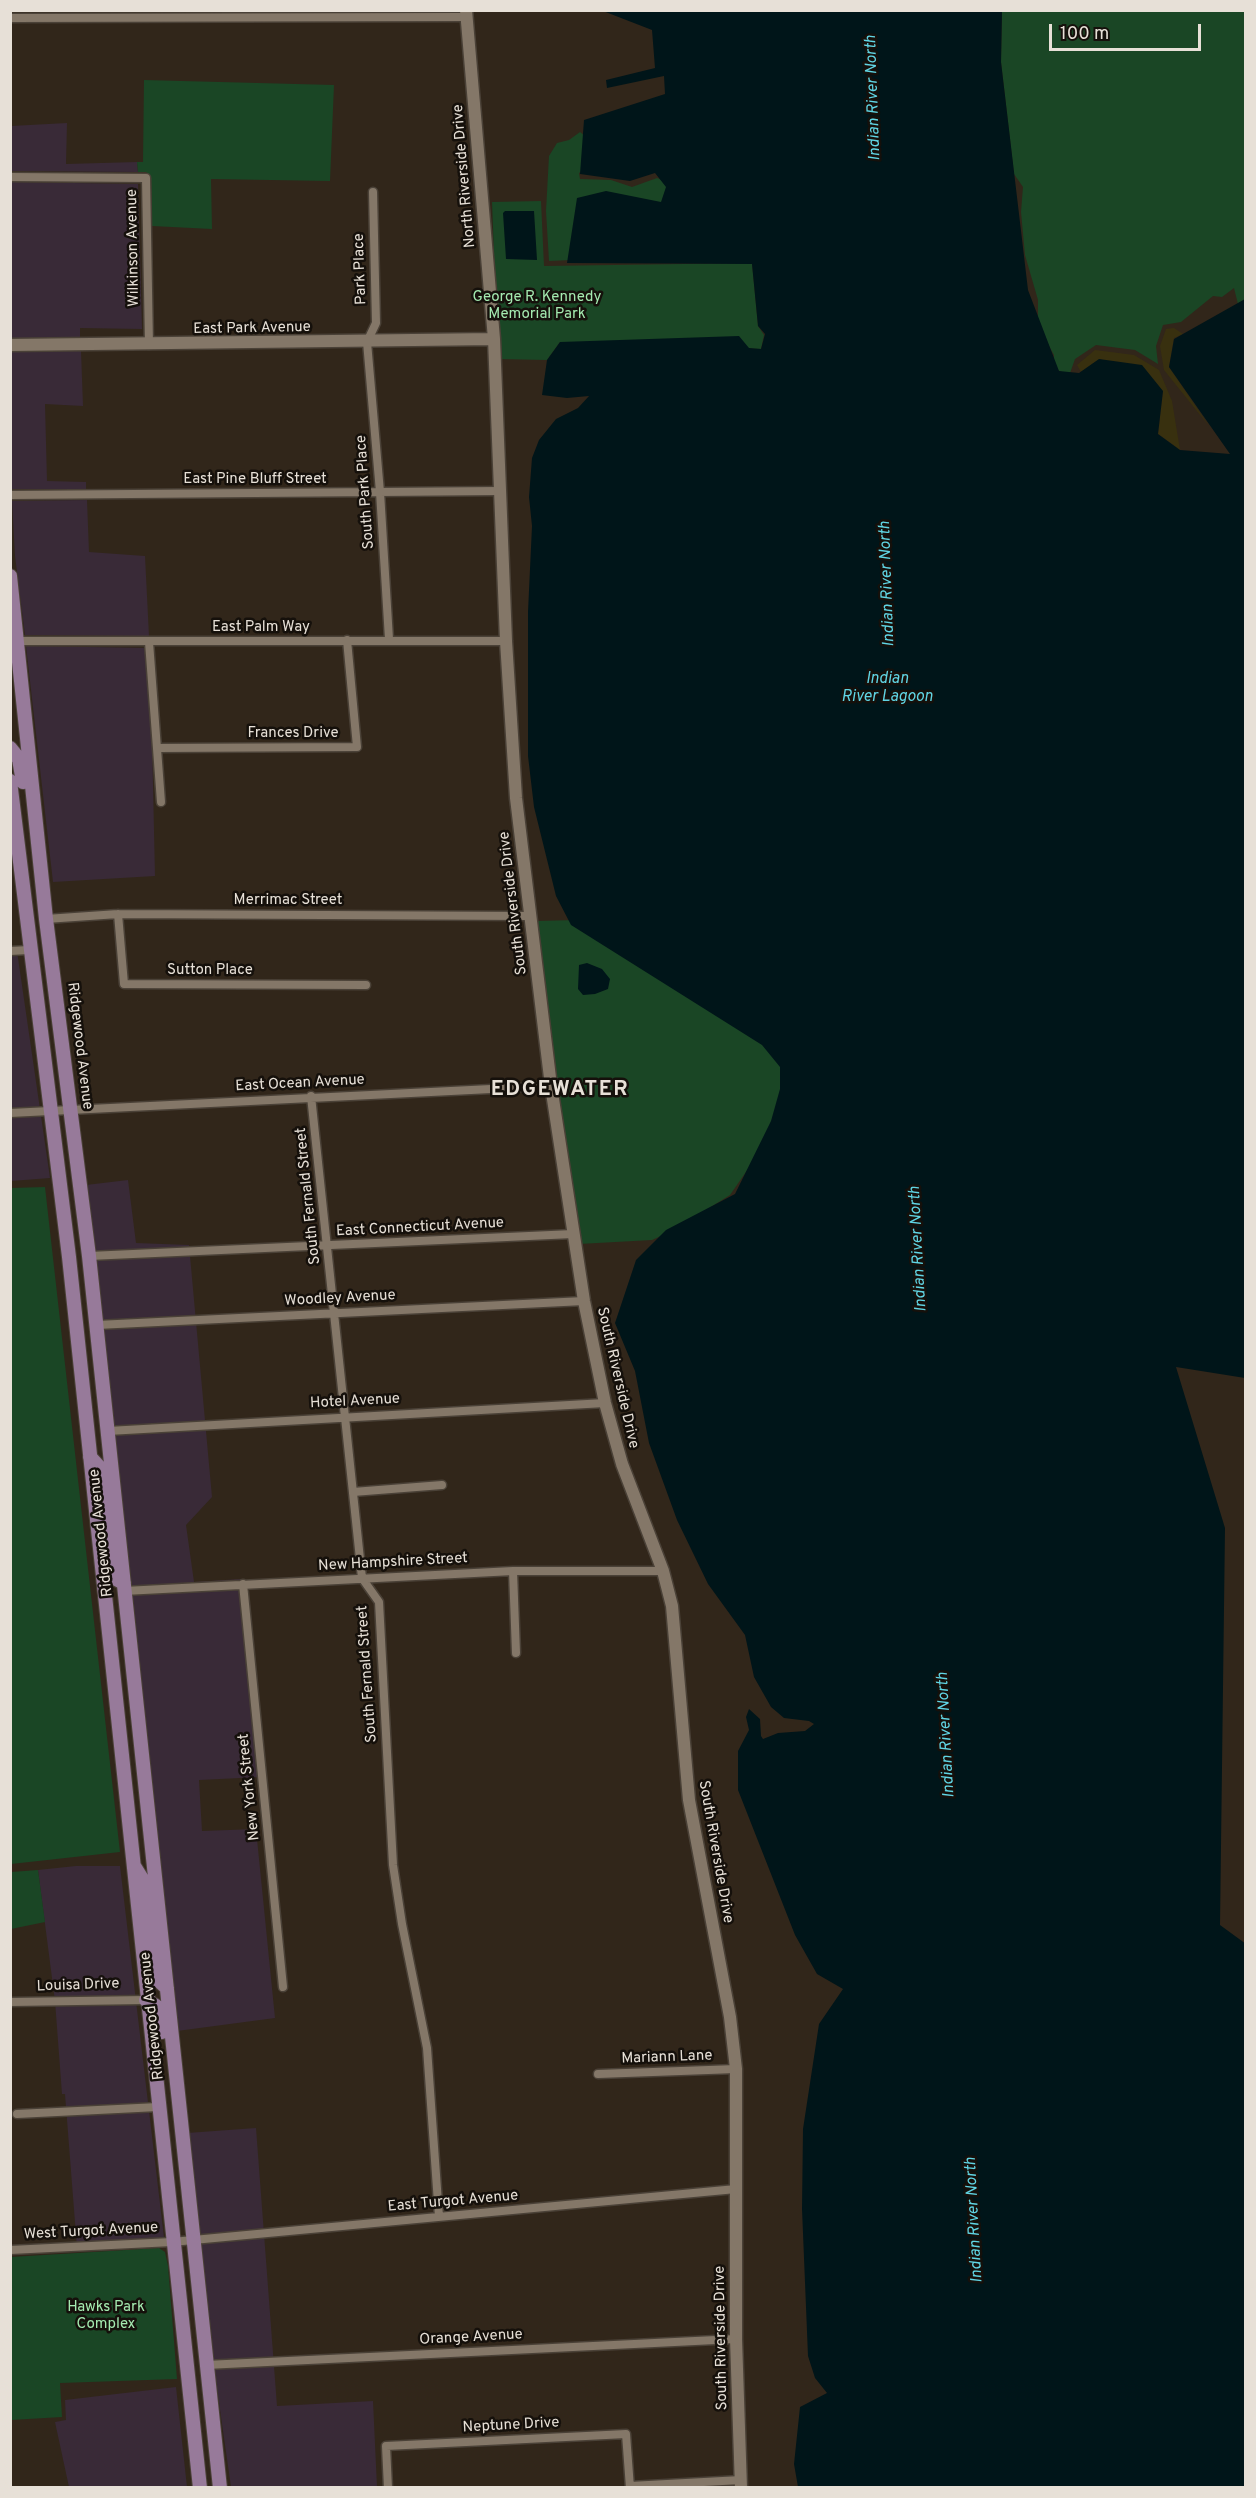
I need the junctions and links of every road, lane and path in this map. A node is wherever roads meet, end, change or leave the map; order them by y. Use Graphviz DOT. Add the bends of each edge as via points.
graph roads {
  1 [pos="251,14"];
  2 [pos="466,14"];
  3 [pos="10,18"];
  4 [pos="10,177"];
  5 [pos="373,192"];
  6 [pos="494,339"];
  7 [pos="367,342"];
  8 [pos="10,345"];
  9 [pos="149,345"];
  10 [pos="500,491"];
  11 [pos="380,492"];
  12 [pos="10,495"];
  13 [pos="10,576"];
  14 [pos="14,638"];
  15 [pos="389,639"];
  16 [pos="347,640"];
  17 [pos="506,641"];
  18 [pos="149,642"];
  19 [pos="10,748"];
  20 [pos="158,748"];
  21 [pos="10,781"];
  22 [pos="161,802"];
  23 [pos="39,845"];
  24 [pos="118,914"];
  25 [pos="530,916"];
  26 [pos="46,919"];
  27 [pos="29,950"];
  28 [pos="10,951"];
  29 [pos="366,985"];
  30 [pos="551,1086"];
  31 [pos="311,1096"];
  32 [pos="71,1110"];
  33 [pos="50,1111"];
  34 [pos="10,1113"];
  35 [pos="573,1234"];
  36 [pos="327,1245"];
  37 [pos="89,1257"];
  38 [pos="584,1301"];
  39 [pos="336,1313"];
  40 [pos="97,1325"];
  41 [pos="605,1403"];
  42 [pos="344,1416"];
  43 [pos="108,1431"];
  44 [pos="90,1457"];
  45 [pos="442,1485"];
  46 [pos="353,1492"];
  47 [pos="513,1571"];
  48 [pos="663,1571"];
  49 [pos="362,1578"];
  50 [pos="243,1584"];
  51 [pos="124,1587"];
  52 [pos="105,1609"];
  53 [pos="516,1653"];
  54 [pos="141,1751"];
  55 [pos="132,1862"];
  56 [pos="167,1988"];
  57 [pos="283,1988"];
  58 [pos="146,2000"];
  59 [pos="10,2002"];
  60 [pos="736,2069"];
  61 [pos="598,2074"];
  62 [pos="158,2107"];
  63 [pos="17,2114"];
  64 [pos="180,2115"];
  65 [pos="736,2189"];
  66 [pos="439,2217"];
  67 [pos="193,2240"];
  68 [pos="172,2242"];
  69 [pos="10,2250"];
  70 [pos="736,2339"];
  71 [pos="206,2365"];
  72 [pos="741,2484"];
  73 [pos="201,2485"];
  74 [pos="220,2487"];
  75 [pos="388,2487"];
  76 [pos="630,2487"];
  1 -- 2 [label="street"];
  1 -- 3 [label="street"];
  2 -- 6 [label="street, North Riverside Drive"];
  4 -- 9 [label="street, Wilkinson Avenue" via="146,178"];
  5 -- 7 [label="street, Park Place" via="376,323"];
  6 -- 7 [label="street, East Park Avenue"];
  6 -- 10 [label="street, South Riverside Drive"];
  7 -- 9 [label="street, East Park Avenue"];
  7 -- 11 [label="street, South Park Place"];
  8 -- 9 [label="street, East Park Avenue"];
  10 -- 11 [label="street, East Pine Bluff Street"];
  10 -- 17 [label="street, South Riverside Drive"];
  11 -- 12 [label="street, East Pine Bluff Street"];
  11 -- 15 [label="street, South Park Place"];
  13 -- 14 [label="main road, Ridgewood Avenue"];
  14 -- 18 [label="street, East Palm Way"];
  14 -- 23 [label="main road, Ridgewood Avenue"];
  15 -- 16 [label="street, East Palm Way"];
  15 -- 17 [label="street, East Palm Way"];
  16 -- 18 [label="street, East Palm Way"];
  16 -- 20 [label="street, Frances Drive" via="357,747"];
  17 -- 25 [label="street, South Riverside Drive" via="516,798"];
  18 -- 20 [label="street"];
  19 -- 23 [label="main road" via="21,765 28,834"];
  20 -- 22 [label="street"];
  21 -- 27 [label="main road, Ridgewood Avenue"];
  23 -- 26 [label="main road, Ridgewood Avenue"];
  24 -- 25 [label="street, Merrimac Street"];
  24 -- 26 [label="street, Merrimac Street"];
  24 -- 29 [label="street, Sutton Place" via="124,984"];
  25 -- 30 [label="street, South Riverside Drive"];
  26 -- 32 [label="main road, Ridgewood Avenue"];
  27 -- 28 [label="street"];
  27 -- 33 [label="main road, Ridgewood Avenue"];
  30 -- 31 [label="street, East Ocean Avenue"];
  30 -- 35 [label="street, South Riverside Drive"];
  31 -- 32 [label="street, East Ocean Avenue"];
  31 -- 36 [label="street, South Fernald Street"];
  32 -- 33 [label="street, East Ocean Avenue"];
  32 -- 37 [label="main road, Ridgewood Avenue"];
  33 -- 34 [label="street, East Ocean Avenue"];
  33 -- 44 [label="main road, Ridgewood Avenue"];
  35 -- 36 [label="street, East Connecticut Avenue"];
  35 -- 38 [label="street, South Riverside Drive"];
  36 -- 37 [label="street, East Connecticut Avenue"];
  36 -- 39 [label="street, South Fernald Street"];
  37 -- 40 [label="main road, Ridgewood Avenue"];
  38 -- 39 [label="street, Woodley Avenue"];
  38 -- 41 [label="street, South Riverside Drive"];
  39 -- 40 [label="street, Woodley Avenue"];
  39 -- 42 [label="street, South Fernald Street"];
  40 -- 43 [label="main road, Ridgewood Avenue"];
  41 -- 42 [label="street, Hotel Avenue"];
  41 -- 48 [label="street, South Riverside Drive" via="622,1464"];
  42 -- 43 [label="street, Hotel Avenue"];
  42 -- 46 [label="street, South Fernald Street"];
  43 -- 51 [label="main road, Ridgewood Avenue"];
  44 -- 51 [label="main road" via="101,1470 112,1571"];
  44 -- 52 [label="main road, Ridgewood Avenue"];
  45 -- 46 [label="street"];
  46 -- 49 [label="street, South Fernald Street"];
  47 -- 48 [label="street, New Hampshire Street"];
  47 -- 49 [label="street, New Hampshire Street"];
  47 -- 53 [label="street"];
  48 -- 60 [label="street, South Riverside Drive" via="679,1660 689,1800 730,2017"];
  49 -- 50 [label="street, New Hampshire Street"];
  49 -- 66 [label="street, South Fernald Street" via="379,1602 393,1865 427,2048"];
  50 -- 51 [label="street, New Hampshire Street"];
  50 -- 57 [label="street, New York Street"];
  51 -- 54 [label="main road, Ridgewood Avenue"];
  52 -- 54 [label="main road" via="119,1623 131,1731"];
  52 -- 55 [label="main road, Ridgewood Avenue"];
  54 -- 56 [label="main road, Ridgewood Avenue"];
  55 -- 56 [label="main road" via="144,1882 153,1970"];
  55 -- 58 [label="main road, Ridgewood Avenue"];
  56 -- 64 [label="main road, Ridgewood Avenue"];
  58 -- 59 [label="street, Louisa Drive"];
  58 -- 62 [label="main road, Ridgewood Avenue"];
  58 -- 64 [label="main road" via="161,2015 169,2090"];
  60 -- 61 [label="street, Mariann Lane"];
  60 -- 65 [label="street, South Riverside Drive"];
  62 -- 63 [label="street"];
  62 -- 68 [label="main road, Ridgewood Avenue"];
  64 -- 67 [label="main road, Ridgewood Avenue"];
  65 -- 66 [label="street, East Turgot Avenue"];
  65 -- 70 [label="street, South Riverside Drive"];
  66 -- 67 [label="street, East Turgot Avenue"];
  67 -- 68 [label="street, East Turgot Avenue"];
  67 -- 71 [label="main road, Ridgewood Avenue"];
  68 -- 69 [label="street, West Turgot Avenue"];
  68 -- 73 [label="main road, Ridgewood Avenue"];
  70 -- 71 [label="street, Orange Avenue"];
  70 -- 72 [label="street, South Riverside Drive"];
  71 -- 74 [label="main road, Ridgewood Avenue"];
  72 -- 76 [label="street"];
  75 -- 76 [label="street, Neptune Drive" via="386,2446 626,2433"];
}
